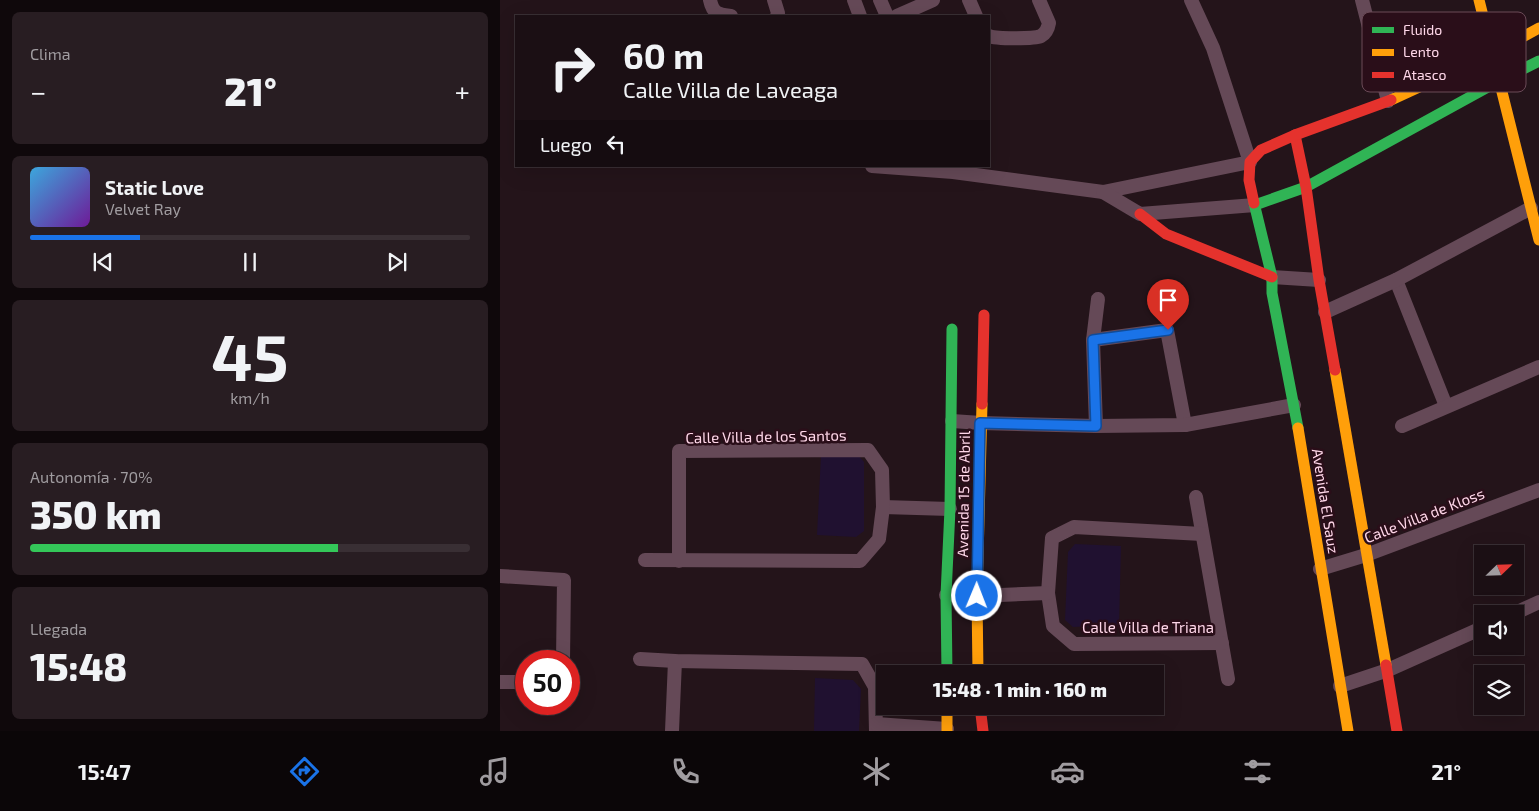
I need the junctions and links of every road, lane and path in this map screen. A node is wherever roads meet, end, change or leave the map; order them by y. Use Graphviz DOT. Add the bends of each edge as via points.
graph roads {
  1 [pos="710,0"];
  2 [pos="774,0"];
  3 [pos="854,0"];
  4 [pos="933,0"];
  5 [pos="969,0"];
  6 [pos="1039,0"];
  7 [pos="1191,0"];
  8 [pos="727,15"];
  9 [pos="777,15"];
  10 [pos="860,15"];
  11 [pos="900,15"];
  12 [pos="976,15"];
  13 [pos="1539,28"];
  14 [pos="1526,35"];
  15 [pos="990,36"];
  16 [pos="1539,61"];
  17 [pos="1526,68"];
  18 [pos="1386,92"];
  19 [pos="1407,92"];
  20 [pos="1480,92"];
  21 [pos="1503,92"];
  22 [pos="1388,101"];
  23 [pos="1295,135"];
  24 [pos="1250,162"];
  25 [pos="896,167"];
  26 [pos="920,168"];
  27 [pos="952,169"];
  28 [pos="1306,187"];
  29 [pos="1103,192"];
  30 [pos="1255,206"];
  31 [pos="1532,208"];
  32 [pos="1140,214"];
  33 [pos="1539,240"];
  34 [pos="1272,277"];
  35 [pos="1319,280"];
  36 [pos="1396,280"];
  37 [pos="1098,299"];
  38 [pos="1325,312"];
  39 [pos="984,315"];
  40 [pos="952,329"];
  41 [pos="1093,340"];
  42 [pos="1539,367"];
  43 [pos="1294,405"];
  44 [pos="1446,406"];
  45 [pos="952,421"];
  46 [pos="980,423"];
  47 [pos="1185,425"];
  48 [pos="1096,426"];
  49 [pos="1402,426"];
  50 [pos="1539,490"];
  51 [pos="1196,497"];
  52 [pos="883,507"];
  53 [pos="950,509"];
  54 [pos="1202,534"];
  55 [pos="1366,555"];
  56 [pos="645,560"];
  57 [pos="680,561"];
  58 [pos="1320,569"];
  59 [pos="500,576"];
  60 [pos="1048,593"];
  61 [pos="946,595"];
  62 [pos="977,596"];
  63 [pos="1539,602"];
  64 [pos="1524,609"];
  65 [pos="1474,632"];
  66 [pos="1222,643"];
  67 [pos="563,650"];
  68 [pos="640,659"];
  69 [pos="674,661"];
  70 [pos="947,665"];
  71 [pos="978,665"];
  72 [pos="1388,670"];
  73 [pos="1228,679"];
  74 [pos="500,682"];
  75 [pos="515,682"];
  76 [pos="1340,686"];
  77 [pos="947,715"];
  78 [pos="981,715"];
  79 [pos="876,728"];
  80 [pos="947,730"];
  81 [pos="672,731"];
  82 [pos="983,731"];
  83 [pos="1348,731"];
  84 [pos="1397,731"];
  1 -- 8 [label="street" via="712,8"];
  2 -- 9 [label="street"];
  3 -- 10 [label="street"];
  4 -- 11 [label="street"];
  5 -- 12 [label="street"];
  6 -- 15 [label="street" via="1049,23 1047,31 1040,37"];
  7 -- 24 [label="street" via="1213,48"];
  13 -- 14 [label="main road"];
  16 -- 17 [label="main road"];
  18 -- 22 [label="street"];
  19 -- 22 [label="main road"];
  20 -- 28 [label="main road"];
  21 -- 31 [label="main road"];
  22 -- 23 [label="main road"];
  23 -- 24 [label="main road" via="1261,150"];
  23 -- 28 [label="main road, Avenida El Sauz"];
  24 -- 29 [label="street"];
  24 -- 30 [label="main road, Avenida El Sauz" via="1249,180"];
  25 -- 26 [label="street"];
  26 -- 27 [label="street"];
  27 -- 29 [label="street"];
  28 -- 30 [label="main road"];
  28 -- 35 [label="main road, Avenida El Sauz"];
  29 -- 32 [label="street"];
  30 -- 32 [label="street"];
  30 -- 34 [label="main road, Avenida El Sauz"];
  31 -- 33 [label="main road"];
  31 -- 36 [label="street"];
  32 -- 34 [label="main road" via="1166,234"];
  34 -- 35 [label="street"];
  34 -- 43 [label="main road, Avenida El Sauz" via="1272,293"];
  35 -- 38 [label="main road, Avenida El Sauz"];
  36 -- 38 [label="street"];
  36 -- 44 [label="street"];
  37 -- 41 [label="street"];
  38 -- 55 [label="main road, Avenida El Sauz"];
  39 -- 46 [label="main road, Avenida 15 de Abril"];
  40 -- 45 [label="main road, Avenida 15 de Abril"];
  41 -- 47 [label="street" via="1168,330"];
  41 -- 48 [label="street"];
  42 -- 44 [label="street"];
  43 -- 47 [label="street"];
  43 -- 58 [label="main road, Avenida El Sauz"];
  44 -- 49 [label="street"];
  45 -- 46 [label="street"];
  45 -- 53 [label="main road, Avenida 15 de Abril"];
  46 -- 48 [label="street"];
  46 -- 62 [label="main road, Avenida 15 de Abril"];
  47 -- 48 [label="street"];
  50 -- 55 [label="street, Calle Villa de Kloss"];
  51 -- 54 [label="street, Calle Villa de Triana"];
  52 -- 53 [label="street"];
  52 -- 57 [label="street, Calle Villa de los Santos" via="879,539 860,561"];
  52 -- 57 [label="street, Calle Villa de los Santos" via="882,470 868,450 679,452"];
  53 -- 61 [label="main road, Avenida 15 de Abril"];
  54 -- 60 [label="street, Calle Villa de Triana" via="1074,527 1052,538"];
  54 -- 66 [label="street, Calle Villa de Triana"];
  55 -- 58 [label="street, Calle Villa de Kloss"];
  55 -- 72 [label="main road, Avenida El Sauz"];
  56 -- 57 [label="street, Calle Villa de los Santos"];
  58 -- 76 [label="main road, Avenida El Sauz"];
  59 -- 67 [label="street" via="564,580"];
  60 -- 62 [label="street"];
  60 -- 66 [label="street, Calle Villa de Triana" via="1053,626 1074,644"];
  61 -- 62 [label="street"];
  61 -- 70 [label="main road, Avenida 15 de Abril"];
  62 -- 71 [label="main road, Avenida 15 de Abril"];
  63 -- 64 [label="street"];
  65 -- 72 [label="street"];
  66 -- 73 [label="street, Calle Villa de Triana"];
  68 -- 69 [label="street"];
  69 -- 79 [label="street" via="862,664 875,687"];
  69 -- 81 [label="street"];
  72 -- 76 [label="street"];
  72 -- 84 [label="main road, Avenida El Sauz"];
  74 -- 75 [label="street"];
  76 -- 83 [label="main road, Avenida El Sauz"];
  77 -- 80 [label="main road"];
  78 -- 82 [label="main road"];
  79 -- 80 [label="street"];
}
